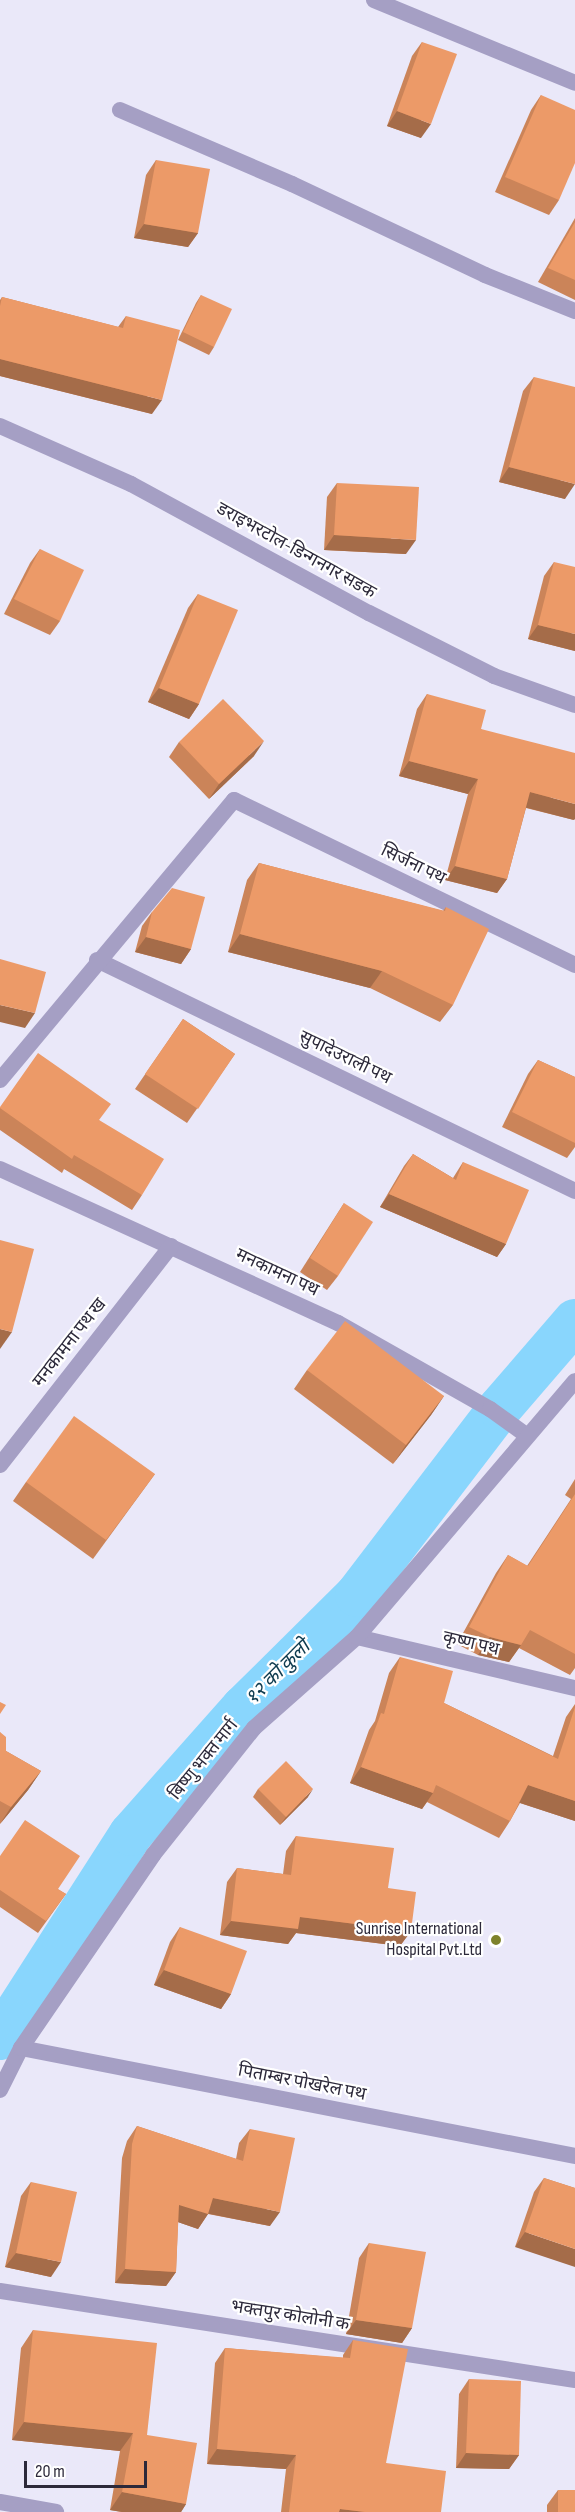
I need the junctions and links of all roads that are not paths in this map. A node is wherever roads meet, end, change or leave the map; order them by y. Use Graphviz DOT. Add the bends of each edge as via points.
graph roads {
  1 [pos="374,0"];
  2 [pos="575,83"];
  3 [pos="120,110"];
  4 [pos="575,311"];
  5 [pos="0,426"];
  6 [pos="575,705"];
  7 [pos="97,960"];
  8 [pos="575,965"];
  9 [pos="0,1080"];
  10 [pos="0,1169"];
  11 [pos="575,1191"];
  12 [pos="171,1246"];
  13 [pos="575,1382"];
  14 [pos="526,1435"];
  15 [pos="0,1465"];
  16 [pos="357,1637"];
  17 [pos="575,1688"];
  18 [pos="21,2048"];
  19 [pos="0,2090"];
  20 [pos="575,2156"];
  21 [pos="0,2291"];
  22 [pos="575,2379"];
  23 [pos="0,2502"];
  24 [pos="56,2512"];
  1 -- 2 [label="street"];
  3 -- 4 [label="street" via="292,184 485,275"];
  5 -- 6 [label="street, डराइभरटोल-डिन्गनगर सडक" via="131,483 369,613 494,676"];
  7 -- 8 [label="street, सिर्जना पथ" via="234,800"];
  7 -- 9 [label="street"];
  7 -- 11 [label="street, सुपादेउराली पथ"];
  10 -- 12 [label="street, मनकामना पथ"];
  12 -- 14 [label="street, मनकामना पथ" via="338,1323 490,1409"];
  12 -- 15 [label="street, मनकामना पथ ख"];
  13 -- 14 [label="street, बिष्णु भक्त मार्ग"];
  14 -- 16 [label="street, बिष्णु भक्त मार्ग"];
  16 -- 17 [label="street, कृष्ण पथ"];
  16 -- 18 [label="street, बिष्णु भक्त मार्ग" via="254,1728 153,1855"];
  18 -- 19 [label="street, बिष्णु भक्त मार्ग"];
  18 -- 20 [label="street, पिताम्बर पोखरेल पथ"];
  21 -- 22 [label="street, भक्तपुर कोलोनी क"];
  23 -- 24 [label="street"];
}
